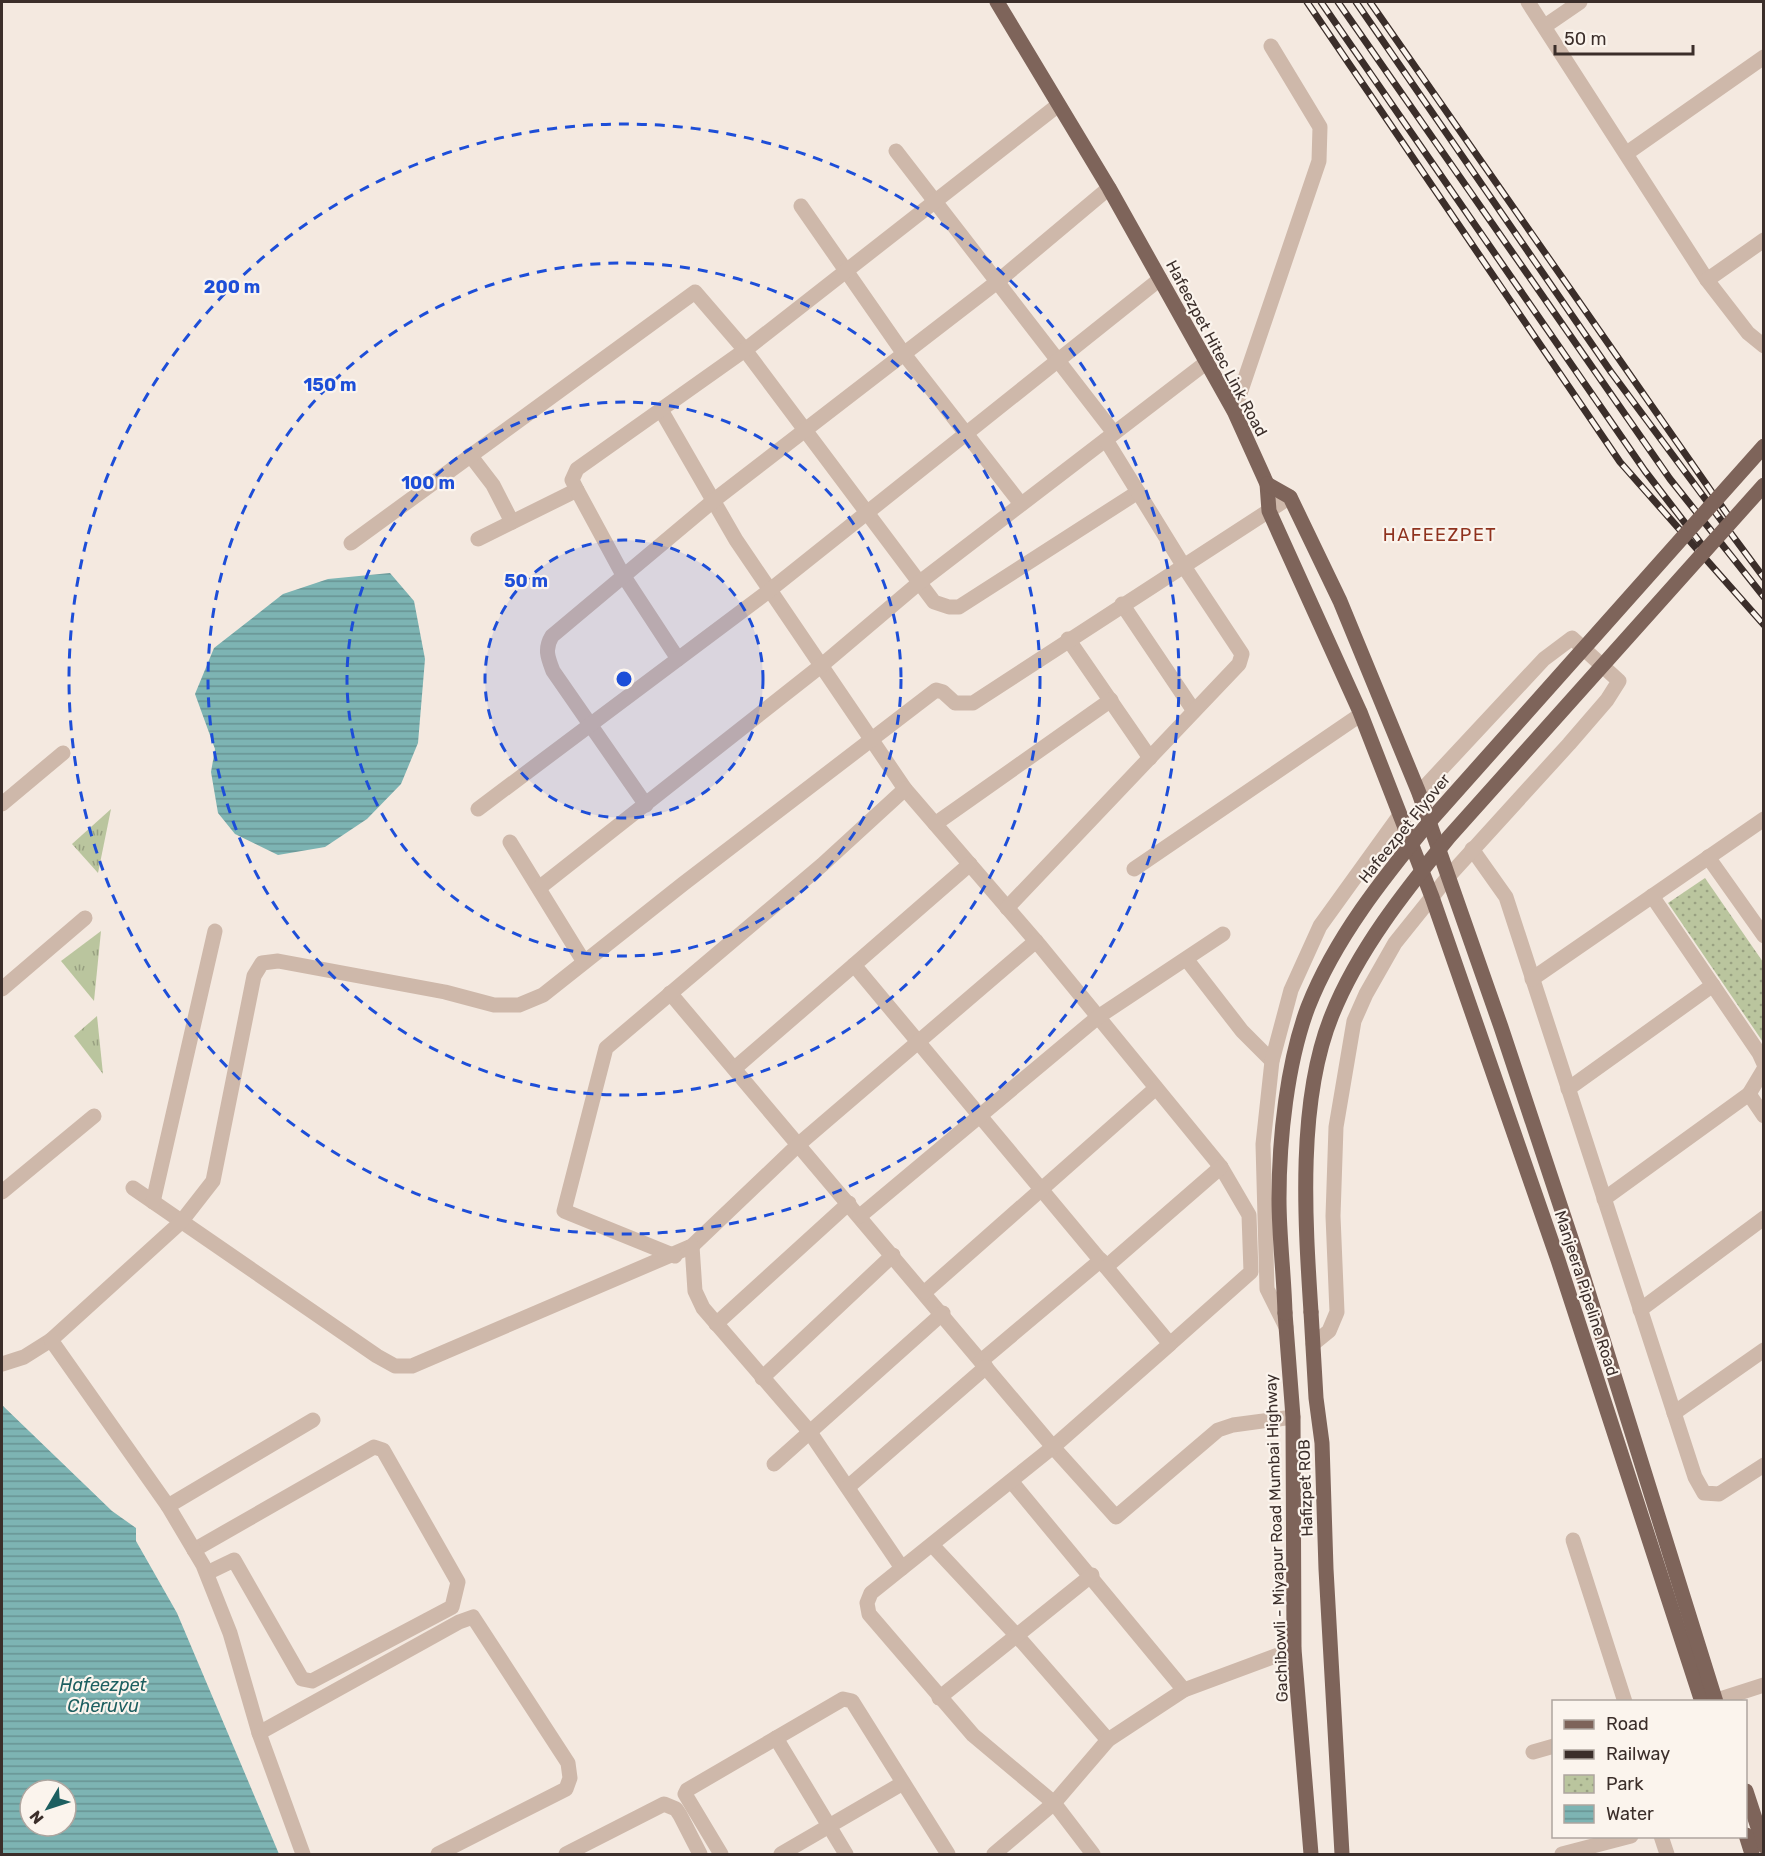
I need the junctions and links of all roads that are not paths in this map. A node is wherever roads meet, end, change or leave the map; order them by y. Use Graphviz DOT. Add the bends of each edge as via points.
graph roads {
  1 [pos="997,2"];
  2 [pos="1528,2"];
  3 [pos="1580,2"];
  4 [pos="1545,26"];
  5 [pos="1271,46"];
  6 [pos="1764,57"];
  7 [pos="1057,105"];
  8 [pos="896,151"];
  9 [pos="1627,153"];
  10 [pos="1109,188"];
  11 [pos="934,200"];
  12 [pos="801,206"];
  13 [pos="1764,240"];
  14 [pos="846,271"];
  15 [pos="1160,279"];
  16 [pos="1707,280"];
  17 [pos="997,282"];
  18 [pos="1764,346"];
  19 [pos="746,350"];
  20 [pos="904,354"];
  21 [pos="1058,360"];
  22 [pos="1207,362"];
  23 [pos="661,411"];
  24 [pos="1234,411"];
  25 [pos="806,430"];
  26 [pos="966,433"];
  27 [pos="1110,436"];
  28 [pos="1764,446"];
  29 [pos="470,455"];
  30 [pos="1267,484"];
  31 [pos="1764,485"];
  32 [pos="577,490"];
  33 [pos="1138,492"];
  34 [pos="1290,496"];
  35 [pos="713,501"];
  36 [pos="1021,504"];
  37 [pos="1269,511"];
  38 [pos="867,512"];
  39 [pos="512,522"];
  40 [pos="478,539"];
  41 [pos="351,543"];
  42 [pos="1183,565"];
  43 [pos="623,575"];
  44 [pos="920,582"];
  45 [pos="770,590"];
  46 [pos="1122,604"];
  47 [pos="1068,639"];
  48 [pos="678,659"];
  49 [pos="822,665"];
  50 [pos="1111,700"];
  51 [pos="1194,711"];
  52 [pos="1360,712"];
  53 [pos="590,726"];
  54 [pos="873,741"];
  55 [pos="63,753"];
  56 [pos="1150,758"];
  57 [pos="905,789"];
  58 [pos="1419,792"];
  59 [pos="2,804"];
  60 [pos="646,805"];
  61 [pos="478,809"];
  62 [pos="1400,815"];
  63 [pos="1764,819"];
  64 [pos="935,824"];
  65 [pos="510,842"];
  66 [pos="1472,849"];
  67 [pos="1708,857"];
  68 [pos="970,864"];
  69 [pos="1134,869"];
  70 [pos="1448,877"];
  71 [pos="539,888"];
  72 [pos="1652,896"];
  73 [pos="1432,897"];
  74 [pos="1008,908"];
  75 [pos="85,918"];
  76 [pos="216,931"];
  77 [pos="1223,934"];
  78 [pos="1764,936"];
  79 [pos="1036,941"];
  80 [pos="1187,960"];
  81 [pos="584,962"];
  82 [pos="854,965"];
  83 [pos="1532,979"];
  84 [pos="1713,985"];
  85 [pos="2,989"];
  86 [pos="670,993"];
  87 [pos="1098,1017"];
  88 [pos="918,1042"];
  89 [pos="1272,1061"];
  90 [pos="1764,1064"];
  91 [pos="735,1068"];
  92 [pos="1764,1069"];
  93 [pos="1156,1088"];
  94 [pos="1568,1089"];
  95 [pos="1749,1094"];
  96 [pos="94,1116"];
  97 [pos="980,1116"];
  98 [pos="1764,1116"];
  99 [pos="799,1144"];
  100 [pos="1221,1167"];
  101 [pos="133,1188"];
  102 [pos="1041,1189"];
  103 [pos="2,1192"];
  104 [pos="1604,1199"];
  105 [pos="1558,1200"];
  106 [pos="153,1202"];
  107 [pos="849,1203"];
  108 [pos="1540,1208"];
  109 [pos="860,1216"];
  110 [pos="1764,1218"];
  111 [pos="181,1222"];
  112 [pos="692,1246"];
  113 [pos="893,1255"];
  114 [pos="675,1256"];
  115 [pos="1103,1263"];
  116 [pos="925,1292"];
  117 [pos="1640,1310"];
  118 [pos="942,1313"];
  119 [pos="1286,1320"];
  120 [pos="716,1324"];
  121 [pos="51,1340"];
  122 [pos="1170,1344"];
  123 [pos="1313,1344"];
  124 [pos="1764,1350"];
  125 [pos="2,1364"];
  126 [pos="984,1364"];
  127 [pos="762,1378"];
  128 [pos="1674,1413"];
  129 [pos="1293,1417"];
  130 [pos="313,1420"];
  131 [pos="809,1431"];
  132 [pos="1053,1447"];
  133 [pos="774,1464"];
  134 [pos="1764,1465"];
  135 [pos="1011,1480"];
  136 [pos="848,1487"];
  137 [pos="168,1506"];
  138 [pos="1573,1540"];
  139 [pos="933,1546"];
  140 [pos="194,1550"];
  141 [pos="902,1568"];
  142 [pos="207,1574"];
  143 [pos="1092,1575"];
  144 [pos="1018,1636"];
  145 [pos="1294,1649"];
  146 [pos="1764,1685"];
  147 [pos="1184,1690"];
  148 [pos="939,1698"];
  149 [pos="1625,1700"];
  150 [pos="1711,1700"];
  151 [pos="1711,1700"];
  152 [pos="1714,1700"];
  153 [pos="259,1733"];
  154 [pos="776,1738"];
  155 [pos="1108,1740"];
  156 [pos="1552,1747"];
  157 [pos="1533,1752"];
  158 [pos="903,1783"];
  159 [pos="1747,1794"];
  160 [pos="1054,1803"];
  161 [pos="830,1826"];
  162 [pos="1623,1838"];
  163 [pos="1662,1838"];
  164 [pos="1747,1838"];
  165 [pos="1764,1846"];
  166 [pos="303,1854"];
  167 [pos="438,1854"];
  168 [pos="566,1854"];
  169 [pos="700,1854"];
  170 [pos="721,1854"];
  171 [pos="782,1854"];
  172 [pos="846,1854"];
  173 [pos="948,1854"];
  174 [pos="994,1854"];
  175 [pos="1093,1854"];
  176 [pos="1311,1854"];
  177 [pos="1342,1854"];
  178 [pos="1562,1854"];
  179 [pos="1667,1854"];
  180 [pos="1752,1854"];
  1 -- 7 [label="main road, Hafeezpet Hitec Link Road"];
  2 -- 4 [label="street"];
  3 -- 4 [label="street"];
  4 -- 9 [label="street"];
  5 -- 24 [label="street" via="1320,127 1319,162"];
  6 -- 9 [label="street"];
  7 -- 10 [label="main road, Hafeezpet Hitec Link Road"];
  7 -- 11 [label="street"];
  8 -- 11 [label="street"];
  9 -- 16 [label="street"];
  10 -- 15 [label="main road, Hafeezpet Hitec Link Road"];
  10 -- 17 [label="street"];
  11 -- 14 [label="street"];
  11 -- 17 [label="street"];
  12 -- 14 [label="street"];
  13 -- 16 [label="street"];
  14 -- 19 [label="street"];
  14 -- 20 [label="street"];
  15 -- 21 [label="street"];
  15 -- 22 [label="main road, Hafeezpet Hitec Link Road"];
  16 -- 18 [label="street" via="1748,333"];
  17 -- 20 [label="street"];
  17 -- 21 [label="street"];
  19 -- 23 [label="street"];
  19 -- 25 [label="street"];
  19 -- 29 [label="street" via="695,292"];
  20 -- 25 [label="street"];
  20 -- 26 [label="street"];
  21 -- 26 [label="street"];
  21 -- 27 [label="street"];
  22 -- 24 [label="main road, Hafeezpet Hitec Link Road"];
  22 -- 27 [label="street"];
  23 -- 32 [label="street" via="577,470 572,480"];
  23 -- 35 [label="street"];
  24 -- 30 [label="main road, Hafeezpet Hitec Link Road"];
  25 -- 35 [label="street"];
  25 -- 38 [label="street"];
  26 -- 36 [label="street"];
  26 -- 38 [label="street"];
  27 -- 33 [label="street"];
  27 -- 36 [label="street"];
  28 -- 119 [label="main road, Hafeezpet Flyover, bridge" via="1430,821 1387,874 1333,957 1309,1006 1296,1048 1285,1113 1279,1198"];
  29 -- 39 [label="street" via="494,485"];
  29 -- 41 [label="street"];
  30 -- 34 [label="main road"];
  30 -- 37 [label="main road, Hafeezpet Hitec Link Road"];
  31 -- 123 [label="main road, bridge" via="1449,837 1407,889 1354,970 1332,1015 1320,1053 1310,1116 1304,1199"];
  32 -- 39 [label="street"];
  32 -- 43 [label="street"];
  33 -- 42 [label="street"];
  33 -- 44 [label="street" via="959,607 934,602"];
  34 -- 37 [label="street"];
  34 -- 58 [label="main road, Manjeera Pipeline Road" via="1340,601"];
  35 -- 43 [label="street"];
  35 -- 45 [label="street"];
  36 -- 44 [label="street"];
  37 -- 42 [label="street"];
  37 -- 52 [label="main road, Hafeezpet Hitec Link Road"];
  38 -- 44 [label="street"];
  38 -- 45 [label="street"];
  39 -- 40 [label="street"];
  42 -- 46 [label="street"];
  42 -- 51 [label="street" via="1242,654 1239,664"];
  43 -- 48 [label="street"];
  43 -- 53 [label="street" via="547,644 553,672"];
  44 -- 49 [label="street"];
  45 -- 48 [label="street"];
  45 -- 49 [label="street"];
  46 -- 47 [label="street"];
  46 -- 51 [label="street"];
  47 -- 50 [label="street"];
  47 -- 54 [label="street" via="973,703 955,703 936,690"];
  48 -- 53 [label="street"];
  49 -- 54 [label="street"];
  49 -- 60 [label="street"];
  50 -- 56 [label="street"];
  50 -- 64 [label="street"];
  51 -- 56 [label="street"];
  52 -- 62 [label="main road, Hafeezpet Hitec Link Road"];
  52 -- 69 [label="street"];
  53 -- 60 [label="street"];
  53 -- 61 [label="street"];
  54 -- 57 [label="street"];
  54 -- 81 [label="street"];
  55 -- 59 [label="street"];
  56 -- 74 [label="street"];
  57 -- 64 [label="street"];
  57 -- 86 [label="street"];
  58 -- 66 [label="street" via="1544,659 1572,638 1619,681 1569,744"];
  58 -- 70 [label="main road, Manjeera Pipeline Road"];
  60 -- 71 [label="street"];
  62 -- 73 [label="main road, Hafeezpet Hitec Link Road"];
  62 -- 89 [label="street" via="1320,926 1291,990"];
  63 -- 67 [label="street"];
  64 -- 68 [label="street"];
  65 -- 71 [label="street"];
  66 -- 70 [label="street"];
  66 -- 83 [label="street" via="1506,897"];
  67 -- 72 [label="street"];
  67 -- 78 [label="street"];
  68 -- 74 [label="street"];
  68 -- 82 [label="street"];
  70 -- 73 [label="street"];
  70 -- 105 [label="main road, Manjeera Pipeline Road"];
  71 -- 81 [label="street"];
  72 -- 83 [label="street"];
  72 -- 84 [label="street"];
  73 -- 108 [label="main road, Manjeera Pipeline Road"];
  73 -- 123 [label="street" via="1395,943 1354,1021 1336,1127 1332,1216 1337,1312 1329,1331"];
  74 -- 79 [label="street"];
  75 -- 85 [label="street"];
  76 -- 106 [label="street"];
  77 -- 80 [label="street"];
  79 -- 87 [label="street"];
  79 -- 88 [label="street"];
  80 -- 87 [label="street"];
  80 -- 89 [label="street" via="1242,1031"];
  81 -- 111 [label="street" via="543,995 519,1005 494,1005 278,961 262,963 254,976 213,1180"];
  82 -- 88 [label="street"];
  82 -- 91 [label="street"];
  83 -- 94 [label="street"];
  84 -- 90 [label="street"];
  84 -- 94 [label="street"];
  86 -- 91 [label="street"];
  86 -- 114 [label="street" via="606,1048 564,1212"];
  87 -- 93 [label="street"];
  87 -- 97 [label="street"];
  88 -- 97 [label="street"];
  88 -- 99 [label="street"];
  89 -- 119 [label="street" via="1263,1144 1267,1290"];
  91 -- 99 [label="street"];
  92 -- 95 [label="street"];
  93 -- 100 [label="street"];
  93 -- 102 [label="street"];
  94 -- 104 [label="street"];
  95 -- 98 [label="street"];
  95 -- 104 [label="street"];
  96 -- 103 [label="street"];
  97 -- 102 [label="street"];
  97 -- 109 [label="street"];
  99 -- 107 [label="street"];
  99 -- 112 [label="street"];
  100 -- 115 [label="street"];
  100 -- 122 [label="street" via="1249,1215 1251,1272"];
  101 -- 106 [label="street"];
  102 -- 115 [label="street"];
  102 -- 116 [label="street"];
  104 -- 117 [label="street"];
  105 -- 108 [label="main road"];
  105 -- 151 [label="main road, Manjeera Pipeline Road"];
  106 -- 111 [label="street"];
  107 -- 109 [label="street"];
  107 -- 120 [label="street"];
  108 -- 150 [label="main road, Manjeera Pipeline Road"];
  109 -- 113 [label="street"];
  110 -- 117 [label="street"];
  111 -- 114 [label="street" via="395,1366 412,1366"];
  111 -- 121 [label="street"];
  112 -- 114 [label="street"];
  112 -- 120 [label="street" via="695,1291"];
  113 -- 116 [label="street"];
  113 -- 127 [label="street"];
  115 -- 122 [label="street"];
  115 -- 126 [label="street"];
  116 -- 118 [label="street"];
  117 -- 128 [label="street"];
  118 -- 126 [label="street"];
  118 -- 131 [label="street"];
  119 -- 129 [label="main road, Gachibowli - Miyapur Road Mumbai Highway"];
  120 -- 127 [label="street"];
  121 -- 125 [label="street" via="24,1357"];
  121 -- 137 [label="street"];
  122 -- 132 [label="street"];
  123 -- 177 [label="main road, Hafizpet ROB" via="1322,1443"];
  124 -- 128 [label="street"];
  126 -- 132 [label="street"];
  126 -- 136 [label="street"];
  127 -- 131 [label="street"];
  128 -- 134 [label="street" via="1704,1493 1719,1494"];
  129 -- 132 [label="street" via="1218,1430 1116,1517"];
  129 -- 145 [label="main road, Gachibowli - Miyapur Road Mumbai Highway"];
  130 -- 137 [label="street"];
  131 -- 133 [label="street"];
  131 -- 136 [label="street"];
  132 -- 135 [label="street"];
  135 -- 139 [label="street"];
  135 -- 143 [label="street"];
  136 -- 141 [label="street"];
  137 -- 140 [label="street"];
  138 -- 149 [label="street"];
  139 -- 141 [label="street"];
  139 -- 144 [label="street"];
  140 -- 142 [label="street"];
  140 -- 142 [label="street" via="374,1448 383,1450 458,1582 452,1606 312,1681 302,1679 234,1560"];
  141 -- 148 [label="street" via="871,1593 867,1603 869,1614"];
  142 -- 153 [label="street" via="230,1633"];
  143 -- 144 [label="street"];
  143 -- 147 [label="street"];
  144 -- 148 [label="street"];
  144 -- 155 [label="street"];
  145 -- 147 [label="street"];
  145 -- 176 [label="main road, Gachibowli - Miyapur Road Mumbai Highway"];
  146 -- 152 [label="street"];
  147 -- 155 [label="street"];
  148 -- 160 [label="street" via="973,1735"];
  153 -- 166 [label="street"];
  153 -- 167 [label="street" via="473,1617 568,1763 570,1778 566,1789"];
  154 -- 158 [label="street" via="848,1699"];
  154 -- 161 [label="street"];
  154 -- 170 [label="street" via="685,1794"];
  155 -- 160 [label="street"];
  156 -- 157 [label="street"];
  158 -- 161 [label="street"];
  158 -- 173 [label="street"];
  159 -- 165 [label="main road"];
  160 -- 174 [label="street"];
  160 -- 175 [label="street"];
  161 -- 171 [label="street"];
  161 -- 172 [label="street"];
  162 -- 178 [label="street"];
  163 -- 179 [label="street"];
  164 -- 180 [label="main road"];
  168 -- 169 [label="street" via="664,1804 676,1809"];
}
